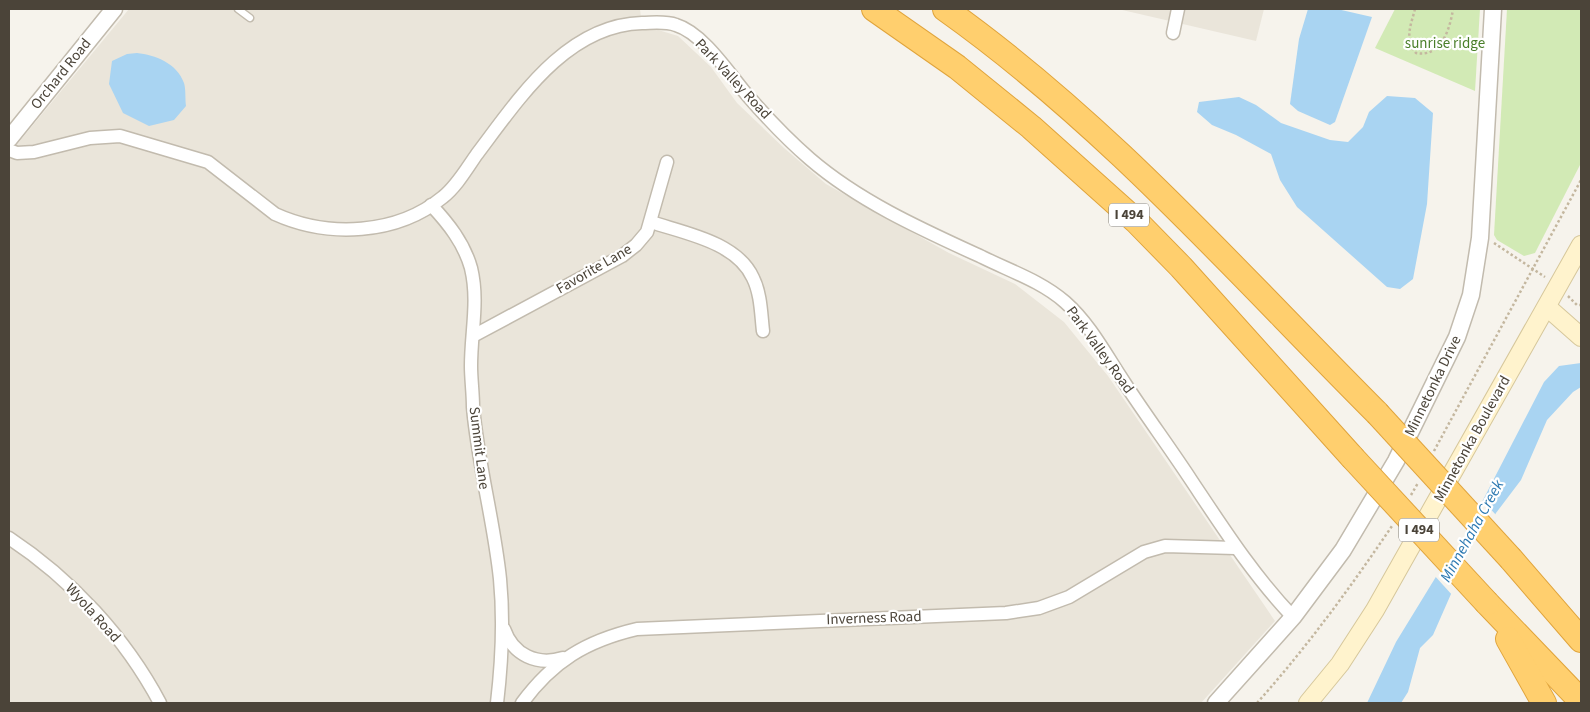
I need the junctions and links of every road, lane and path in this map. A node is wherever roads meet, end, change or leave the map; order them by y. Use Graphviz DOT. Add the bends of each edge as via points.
graph roads {
  1 [pos="238,9"];
  2 [pos="874,9"];
  3 [pos="945,9"];
  4 [pos="1178,9"];
  5 [pos="1415,9"];
  6 [pos="1453,9"];
  7 [pos="1493,9"];
  8 [pos="108,13"];
  9 [pos="250,18"];
  10 [pos="1173,33"];
  11 [pos="9,139"];
  12 [pos="9,150"];
  13 [pos="667,162"];
  14 [pos="431,205"];
  15 [pos="651,222"];
  16 [pos="1480,238"];
  17 [pos="1581,245"];
  18 [pos="1534,268"];
  19 [pos="1547,307"];
  20 [pos="763,331"];
  21 [pos="474,336"];
  22 [pos="1581,337"];
  23 [pos="9,538"];
  24 [pos="1236,548"];
  25 [pos="1511,559"];
  26 [pos="1486,603"];
  27 [pos="1581,616"];
  28 [pos="1293,617"];
  29 [pos="503,624"];
  30 [pos="1581,640"];
  31 [pos="566,657"];
  32 [pos="1581,701"];
  33 [pos="160,703"];
  34 [pos="497,703"];
  35 [pos="522,703"];
  36 [pos="1216,703"];
  37 [pos="1308,703"];
  38 [pos="1544,703"];
  1 -- 9 [label="lane"];
  2 -- 26 [label="highway, I 494, bridge" via="1016,115 1129,215 1181,267"];
  3 -- 25 [label="highway, I 494, bridge" via="1029,72 1136,167 1377,413"];
  4 -- 10 [label="street"];
  5 -- 6 [label="path" via="1408,36 1410,46 1416,53 1426,55 1436,50 1444,38"];
  7 -- 16 [label="street, Minnetonka Drive"];
  8 -- 11 [label="street, Orchard Road"];
  12 -- 14 [label="street, Park Valley Road" via="34,152 90,138 120,136 208,162 275,214 308,226 364,229 393,223"];
  13 -- 15 [label="street, Favorite Lane"];
  14 -- 21 [label="street, Summit Lane" via="449,224 470,265 475,288"];
  14 -- 24 [label="street, Park Valley Road" via="452,188 519,97 565,53 606,29 624,24 675,24 714,56 811,160 853,190 897,216 1045,286 1068,304 1103,349"];
  15 -- 20 [label="street" via="718,246 738,258 757,287"];
  15 -- 21 [label="street, Favorite Lane" via="636,246 622,256"];
  16 -- 18 [label="path" via="1497,244"];
  16 -- 28 [label="street, Minnetonka Drive" via="1471,295 1440,376 1368,510"];
  17 -- 19 [label="main road, Minnetonka Boulevard"];
  19 -- 22 [label="main road"];
  19 -- 37 [label="main road, Minnetonka Boulevard" via="1375,610 1340,664"];
  21 -- 29 [label="street, Summit Lane" via="471,365 477,450 494,535"];
  23 -- 33 [label="street, Wyola Road" via="64,580 96,613 125,649"];
  24 -- 28 [label="street, Park Valley Road"];
  24 -- 31 [label="street, Inverness Road" via="1165,546 1144,552 1069,597 1023,611 662,626 612,635"];
  25 -- 27 [label="highway"];
  25 -- 30 [label="highway, I 494"];
  26 -- 32 [label="highway, I 494"];
  26 -- 38 [label="highway"];
  28 -- 36 [label="street, Minnetonka Drive"];
  29 -- 31 [label="street" via="507,637 526,656 539,662"];
  29 -- 34 [label="street, Summit Lane"];
  31 -- 35 [label="street, Inverness Road"];
}
